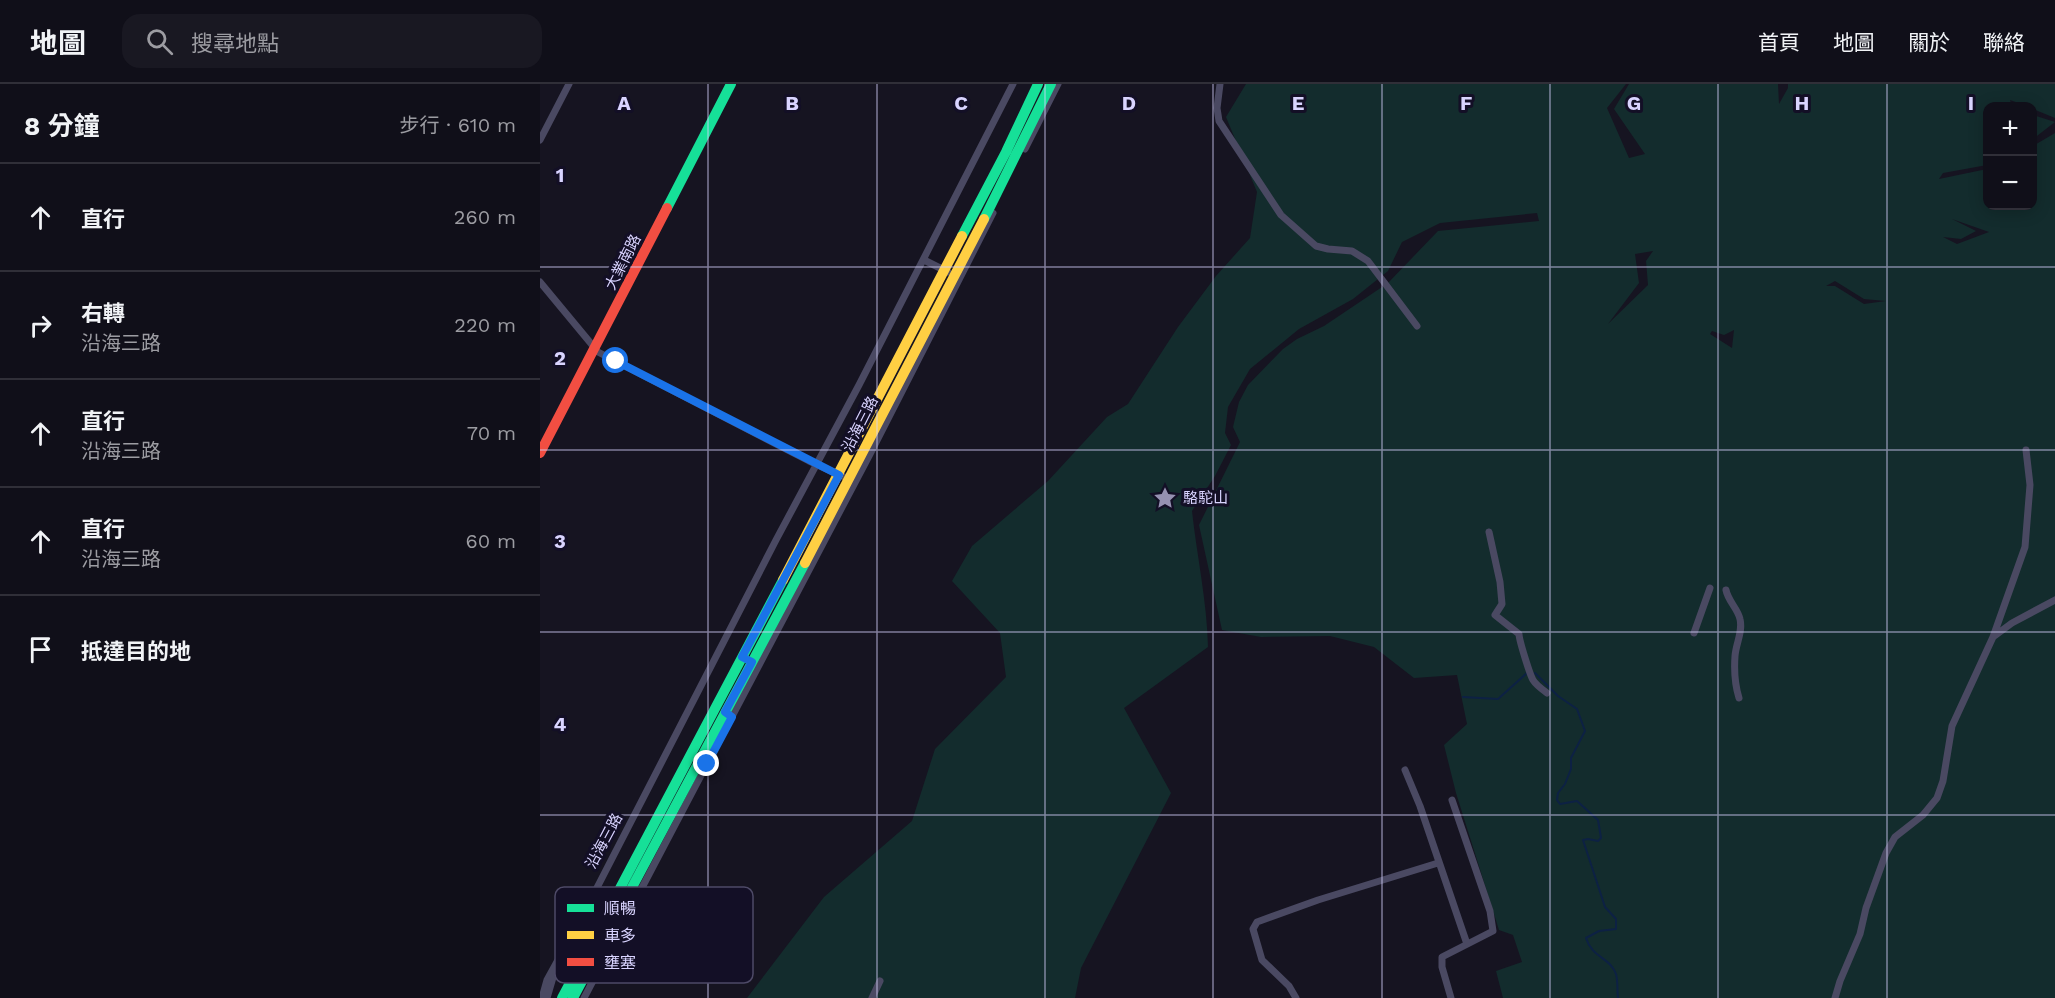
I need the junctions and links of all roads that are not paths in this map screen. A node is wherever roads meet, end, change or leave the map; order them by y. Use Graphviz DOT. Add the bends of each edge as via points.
graph roads {
  1 [pos="569,84"];
  2 [pos="731,84"];
  3 [pos="1012,84"];
  4 [pos="1038,84"];
  5 [pos="1051,84"];
  6 [pos="1058,84"];
  7 [pos="1220,84"];
  8 [pos="540,140"];
  9 [pos="924,260"];
  10 [pos="953,274"];
  11 [pos="540,282"];
  12 [pos="1417,326"];
  13 [pos="596,350"];
  14 [pos="910,358"];
  15 [pos="2026,450"];
  16 [pos="540,453"];
  17 [pos="817,465"];
  18 [pos="848,479"];
  19 [pos="825,522"];
  20 [pos="1490,532"];
  21 [pos="1710,588"];
  22 [pos="1726,590"];
  23 [pos="785,598"];
  24 [pos="2055,600"];
  25 [pos="1694,633"];
  26 [pos="1993,637"];
  27 [pos="751,662"];
  28 [pos="1548,693"];
  29 [pos="1739,698"];
  30 [pos="724,712"];
  31 [pos="695,768"];
  32 [pos="1406,770"];
  33 [pos="646,794"];
  34 [pos="1452,800"];
  35 [pos="1438,863"];
  36 [pos="596,887"];
  37 [pos="600,887"];
  38 [pos="626,887"];
  39 [pos="632,887"];
  40 [pos="638,887"];
  41 [pos="1467,944"];
  42 [pos="555,965"];
  43 [pos="555,971"];
  44 [pos="880,981"];
  45 [pos="571,983"];
  46 [pos="581,983"];
  47 [pos="591,983"];
  48 [pos="542,998"];
  49 [pos="547,998"];
  50 [pos="562,998"];
  51 [pos="573,998"];
  52 [pos="584,998"];
  53 [pos="872,998"];
  54 [pos="1296,998"];
  55 [pos="1451,998"];
  56 [pos="1835,998"];
  1 -- 8 [label="street"];
  2 -- 13 [label="main road, 大業南路"];
  3 -- 9 [label="street, 沿海三路"];
  4 -- 10 [label="main road, 沿海三路"];
  5 -- 10 [label="main road, 沿海三路"];
  6 -- 10 [label="street, 沿海三路"];
  7 -- 12 [label="street" via="1219,121 1281,215 1316,246 1352,251 1368,261"];
  9 -- 10 [label="street"];
  9 -- 17 [label="street, 沿海三路"];
  10 -- 14 [label="main road, 沿海三路"];
  10 -- 14 [label="street, 沿海三路"];
  11 -- 13 [label="street"];
  13 -- 16 [label="main road, 大業南路"];
  13 -- 17 [label="street"];
  14 -- 18 [label="main road, 沿海三路"];
  14 -- 18 [label="street, 沿海三路"];
  15 -- 26 [label="street" via="2030,485 2025,546"];
  17 -- 18 [label="street"];
  17 -- 33 [label="street, 沿海三路"];
  18 -- 19 [label="main road, 沿海三路"];
  18 -- 19 [label="street, 沿海三路"];
  19 -- 23 [label="main road, 沿海三路"];
  19 -- 23 [label="street, 沿海三路"];
  20 -- 28 [label="street" via="1502,604 1496,615 1519,634 1533,681"];
  21 -- 25 [label="street"];
  22 -- 29 [label="street" via="1740,617 1735,657"];
  23 -- 27 [label="main road, 沿海三路"];
  23 -- 27 [label="street, 沿海三路"];
  24 -- 26 [label="street"];
  26 -- 56 [label="street" via="1952,726 1937,798 1895,837 1886,853"];
  27 -- 30 [label="main road, 沿海三路"];
  27 -- 30 [label="street, 沿海三路"];
  30 -- 31 [label="main road, 沿海三路"];
  30 -- 31 [label="street, 沿海三路"];
  31 -- 38 [label="main road, 沿海三路"];
  31 -- 39 [label="main road, 沿海三路"];
  31 -- 40 [label="street, 沿海三路"];
  32 -- 35 [label="street"];
  33 -- 36 [label="street, 沿海三路"];
  33 -- 37 [label="street, 沿海三路" via="645,803"];
  34 -- 41 [label="street" via="1490,911 1493,932"];
  35 -- 41 [label="street"];
  35 -- 54 [label="street" via="1257,922 1253,929 1262,960"];
  41 -- 55 [label="street" via="1442,957"];
  42 -- 48 [label="street, 沿海三路"];
  43 -- 49 [label="street, 沿海三路"];
  44 -- 53 [label="street"];
  45 -- 50 [label="main road, 沿海三路"];
  46 -- 51 [label="main road, 沿海三路"];
  47 -- 52 [label="street, 沿海三路"];
}
